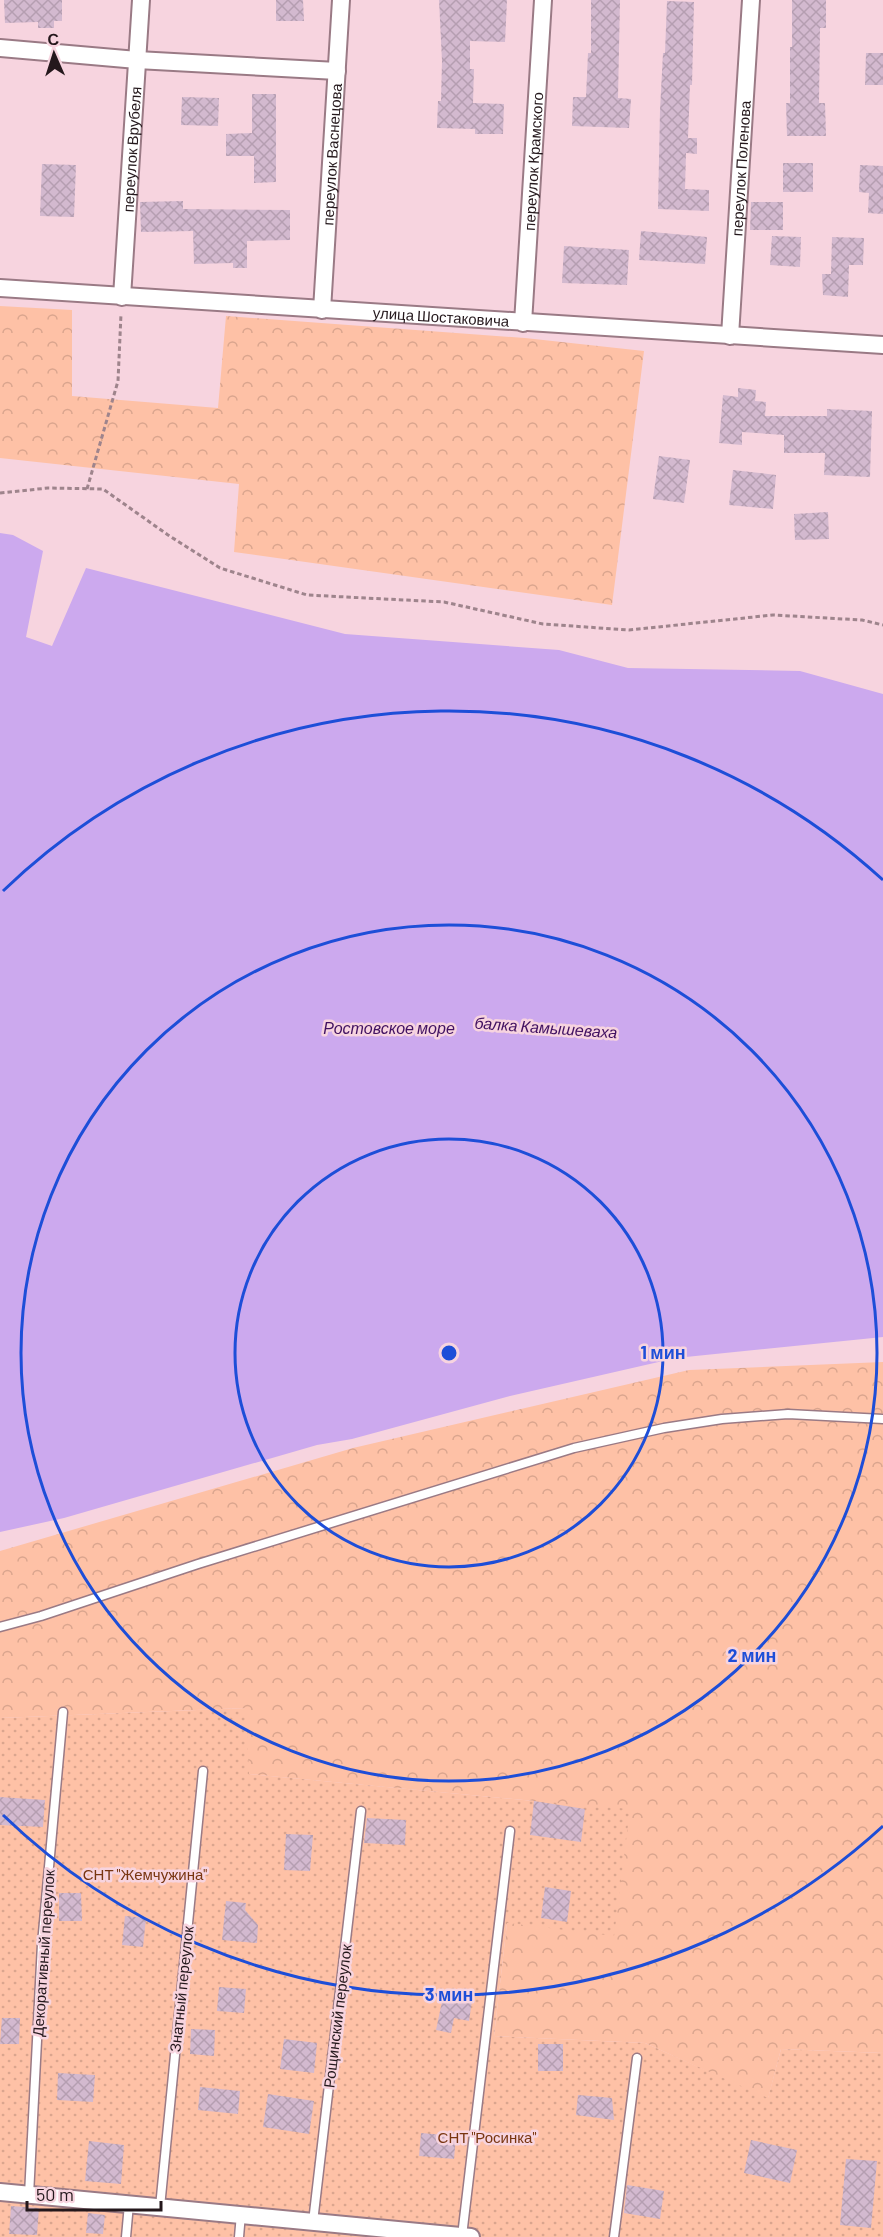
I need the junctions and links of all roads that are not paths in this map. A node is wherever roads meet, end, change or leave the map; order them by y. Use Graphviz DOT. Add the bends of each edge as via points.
graph roads {
  1 [pos="141,0"];
  2 [pos="341,0"];
  3 [pos="543,0"];
  4 [pos="751,0"];
  5 [pos="0,48"];
  6 [pos="137,60"];
  7 [pos="337,71"];
  8 [pos="0,287"];
  9 [pos="122,297"];
  10 [pos="322,310"];
  11 [pos="524,323"];
  12 [pos="730,336"];
  13 [pos="883,345"];
  14 [pos="883,1419"];
  15 [pos="0,1626"];
  16 [pos="63,1712"];
  17 [pos="203,1772"];
  18 [pos="361,1811"];
  19 [pos="510,1831"];
  20 [pos="637,2058"];
  21 [pos="0,2192"];
  22 [pos="29,2195"];
  23 [pos="129,2204"];
  24 [pos="160,2207"];
  25 [pos="241,2214"];
  26 [pos="313,2222"];
  27 [pos="395,2233"];
  28 [pos="466,2236"];
  29 [pos="126,2237"];
  30 [pos="239,2237"];
  31 [pos="614,2237"];
  1 -- 6 [label="street, переулок Врубеля"];
  2 -- 7 [label="street, переулок Васнецова"];
  3 -- 11 [label="street, переулок Крамского"];
  4 -- 12 [label="street, переулок Поленова"];
  5 -- 6 [label="street"];
  6 -- 7 [label="street"];
  6 -- 9 [label="street, переулок Врубеля"];
  7 -- 10 [label="street, переулок Васнецова"];
  8 -- 9 [label="street, улица Шостаковича"];
  9 -- 10 [label="street, улица Шостаковича"];
  10 -- 11 [label="street, улица Шостаковича"];
  11 -- 12 [label="street, улица Шостаковича"];
  12 -- 13 [label="street, улица Шостаковича"];
  14 -- 15 [label="lane" via="788,1414 722,1419 573,1448"];
  16 -- 22 [label="lane, Декоративный переулок" via="42,1944"];
  17 -- 24 [label="lane, Знатный переулок"];
  18 -- 26 [label="lane, Рощинский переулок"];
  19 -- 28 [label="lane"];
  20 -- 31 [label="lane"];
  21 -- 22 [label="street"];
  22 -- 23 [label="street"];
  23 -- 24 [label="street"];
  23 -- 29 [label="lane"];
  24 -- 25 [label="street"];
  25 -- 26 [label="street"];
  25 -- 30 [label="lane"];
  26 -- 27 [label="street"];
  27 -- 28 [label="street"];
}
